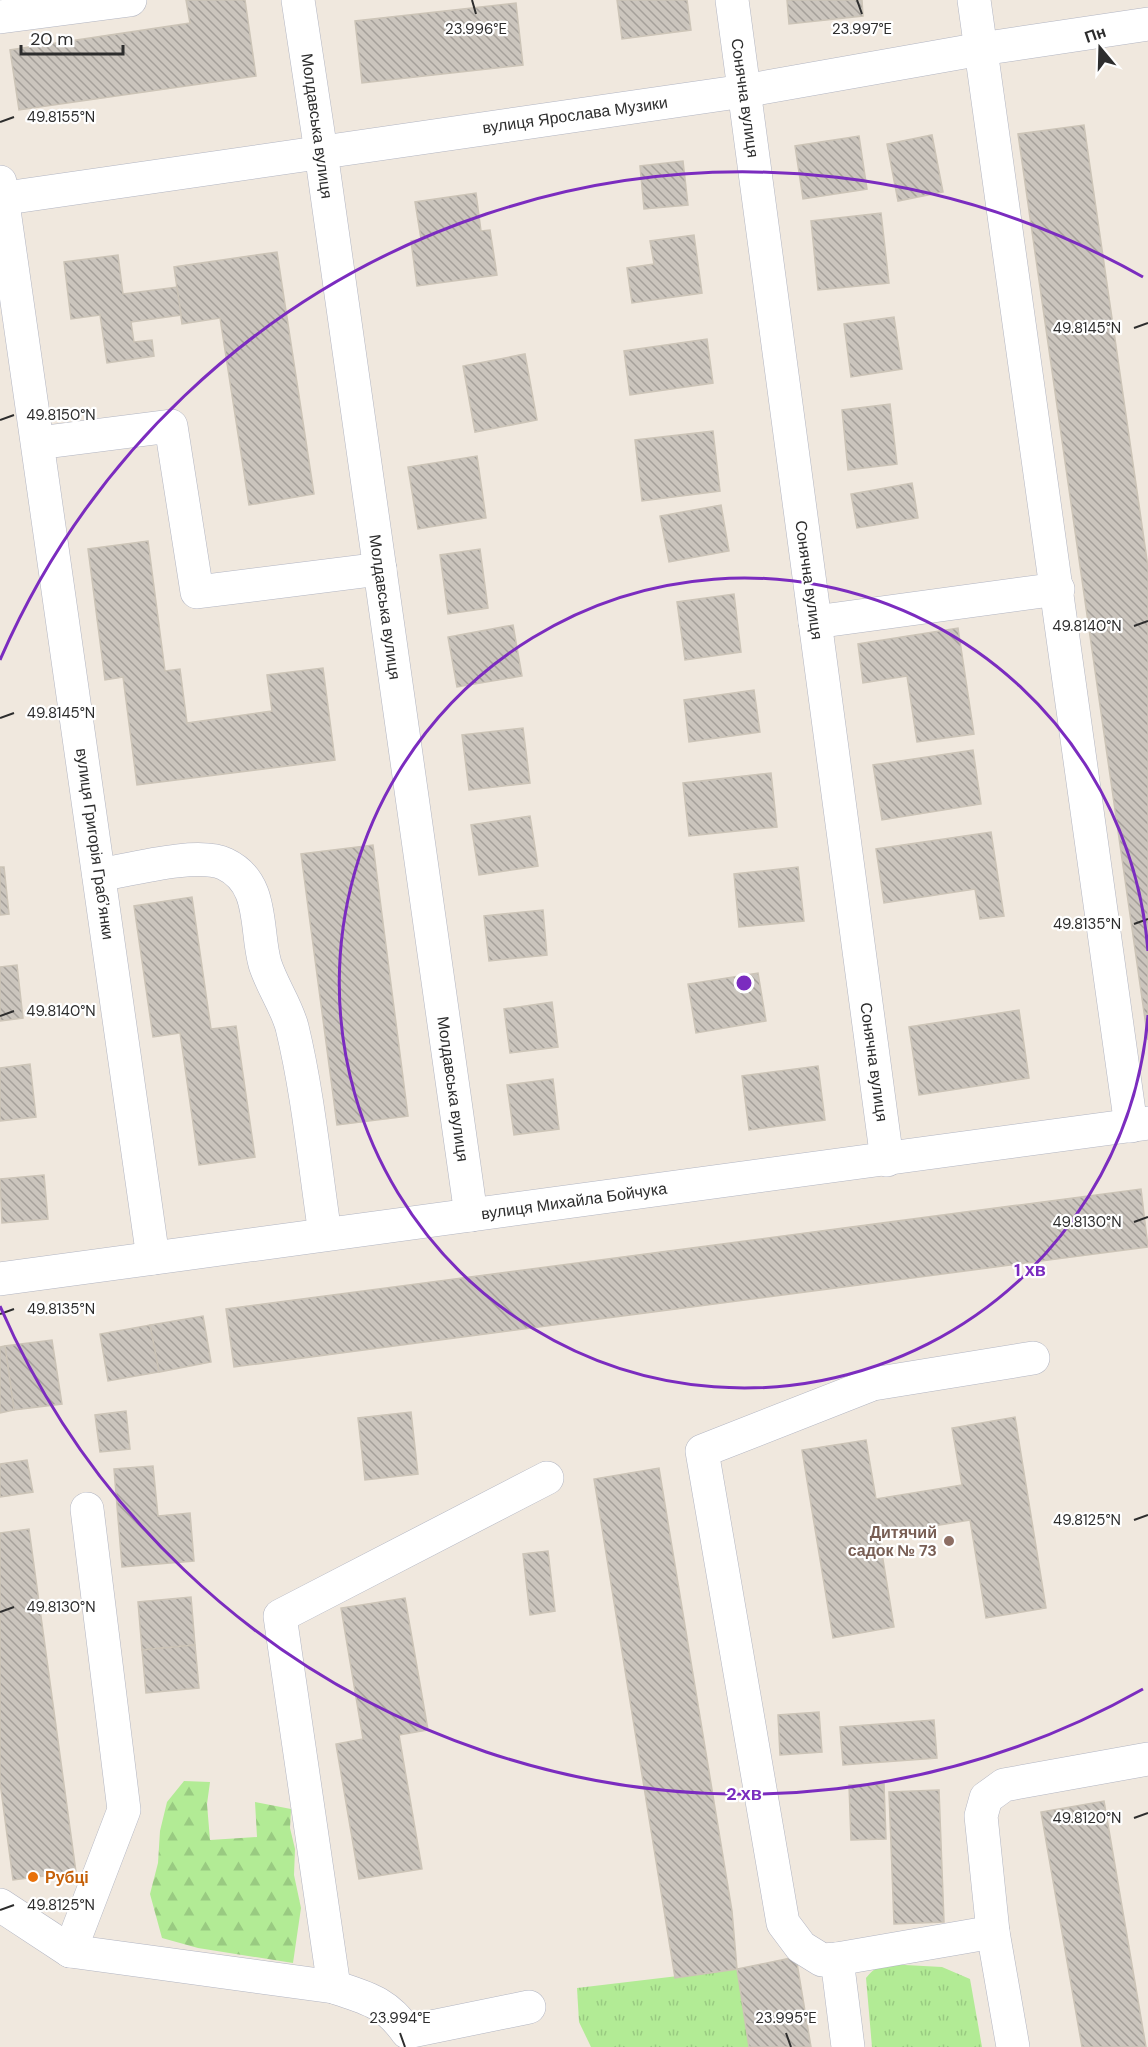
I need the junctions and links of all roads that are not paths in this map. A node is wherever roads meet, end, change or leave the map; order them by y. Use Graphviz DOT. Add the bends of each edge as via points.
graph roads {
  1 [pos="130,0"];
  2 [pos="298,0"];
  3 [pos="732,0"];
  4 [pos="974,0"];
  5 [pos="1145,16"];
  6 [pos="0,17"];
  7 [pos="981,50"];
  8 [pos="744,91"];
  9 [pos="321,152"];
  10 [pos="1,193"];
  11 [pos="38,443"];
  12 [pos="380,569"];
  13 [pos="1058,589"];
  14 [pos="815,622"];
  15 [pos="99,875"];
  16 [pos="1140,1125"];
  17 [pos="887,1160"];
  18 [pos="471,1215"];
  19 [pos="325,1234"];
  20 [pos="153,1258"];
  21 [pos="0,1279"];
  22 [pos="1033,1358"];
  23 [pos="547,1478"];
  24 [pos="87,1509"];
  25 [pos="1148,1759"];
  26 [pos="0,1905"];
  27 [pos="993,1932"];
  28 [pos="70,1951"];
  29 [pos="837,1959"];
  30 [pos="334,1987"];
  31 [pos="529,2007"];
  32 [pos="848,2047"];
  33 [pos="1013,2047"];
  1 -- 6 [label="street"];
  2 -- 9 [label="street, Молдавська вулиця"];
  3 -- 8 [label="street, Сонячна вулиця"];
  4 -- 7 [label="street"];
  5 -- 7 [label="street, вулиця Ярослава Музики"];
  7 -- 8 [label="street, вулиця Ярослава Музики"];
  7 -- 13 [label="street"];
  8 -- 9 [label="street, вулиця Ярослава Музики"];
  8 -- 14 [label="street, Сонячна вулиця"];
  9 -- 10 [label="street, вулиця Ярослава Музики"];
  9 -- 12 [label="street, Молдавська вулиця"];
  10 -- 11 [label="street, вулиця Григорія Грабʼянки"];
  11 -- 12 [label="street" via="171,426 197,592"];
  11 -- 15 [label="street, вулиця Григорія Грабʼянки"];
  12 -- 18 [label="street, Молдавська вулиця"];
  13 -- 14 [label="street"];
  13 -- 16 [label="street"];
  14 -- 17 [label="street, Сонячна вулиця"];
  15 -- 19 [label="street" via="204,859 225,864 249,886 257,907 266,968 292,1029"];
  15 -- 20 [label="street, вулиця Григорія Грабʼянки"];
  16 -- 17 [label="street, вулиця Михайла Бойчука"];
  17 -- 18 [label="street, вулиця Михайла Бойчука"];
  18 -- 19 [label="street, вулиця Михайла Бойчука"];
  19 -- 20 [label="street, вулиця Михайла Бойчука"];
  20 -- 21 [label="street, вулиця Михайла Бойчука"];
  22 -- 29 [label="street" via="873,1384 702,1451 783,1923 801,1947 822,1960"];
  23 -- 30 [label="street" via="280,1616"];
  24 -- 28 [label="street" via="124,1810"];
  25 -- 27 [label="street" via="1004,1785 986,1798 981,1816"];
  26 -- 28 [label="street"];
  27 -- 29 [label="street"];
  27 -- 33 [label="street"];
  28 -- 30 [label="street"];
  29 -- 32 [label="street"];
  30 -- 31 [label="street" via="372,1999 395,2015 407,2032"];
}
